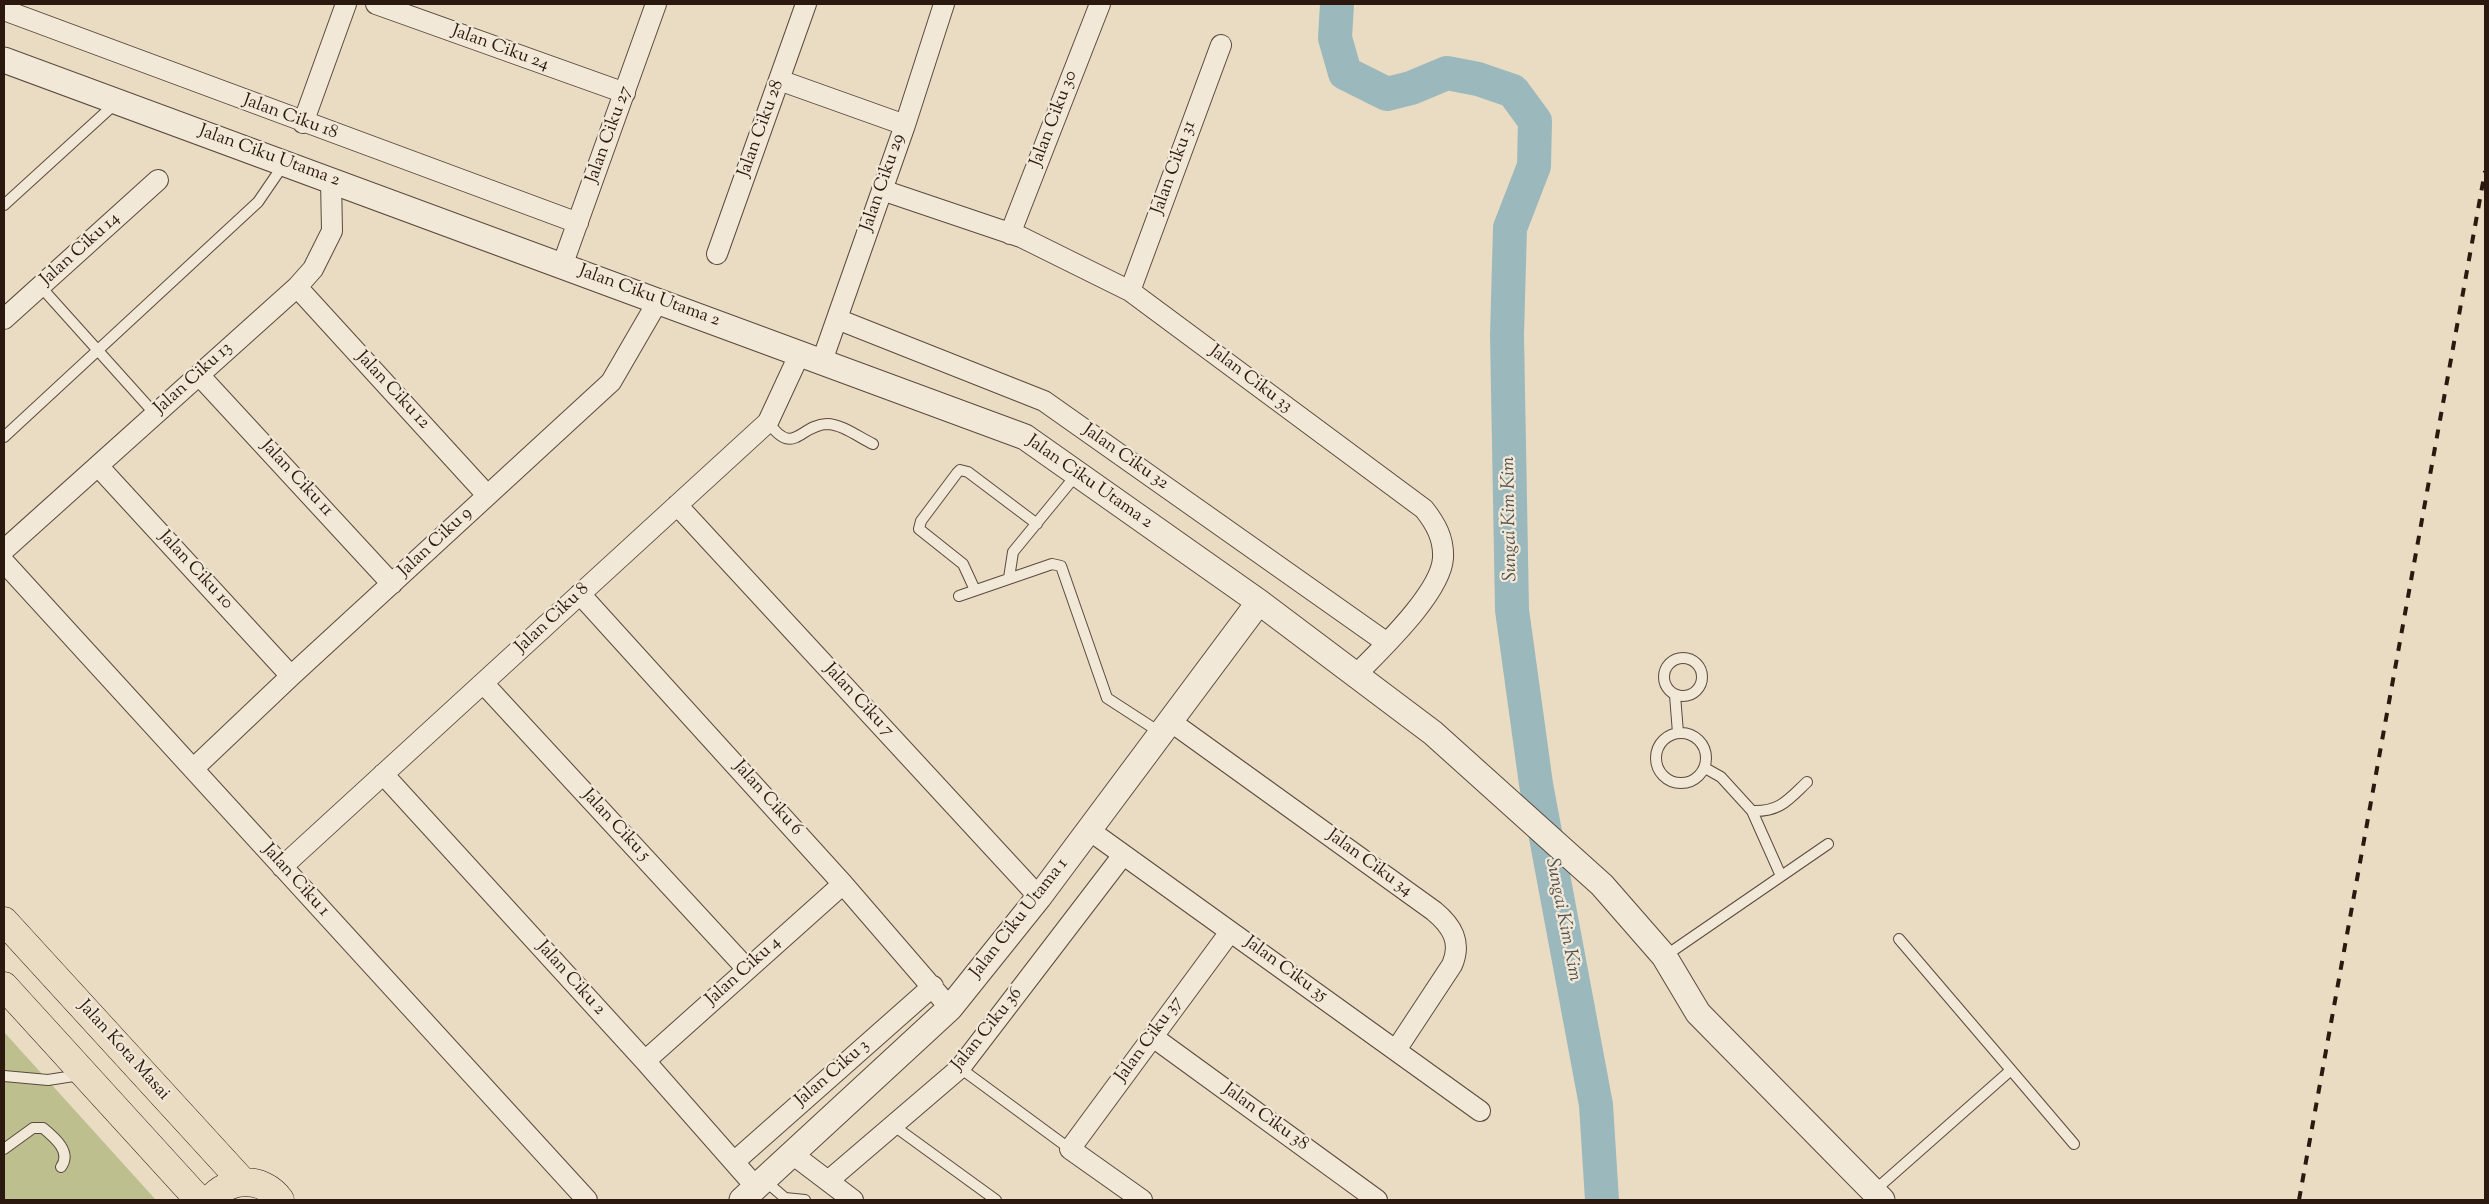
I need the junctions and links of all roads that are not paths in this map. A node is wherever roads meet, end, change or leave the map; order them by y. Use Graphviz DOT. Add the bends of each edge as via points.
graph roads {
  1 [pos="346,4"];
  2 [pos="376,4"];
  3 [pos="656,4"];
  4 [pos="806,4"];
  5 [pos="944,4"];
  6 [pos="1100,4"];
  7 [pos="4,10"];
  8 [pos="26,11"];
  9 [pos="1221,45"];
  10 [pos="4,60"];
  11 [pos="779,80"];
  12 [pos="625,94"];
  13 [pos="118,102"];
  14 [pos="303,123"];
  15 [pos="905,125"];
  16 [pos="285,163"];
  17 [pos="158,180"];
  18 [pos="331,180"];
  19 [pos="882,190"];
  20 [pos="4,205"];
  21 [pos="578,223"];
  22 [pos="1010,234"];
  23 [pos="717,254"];
  24 [pos="562,266"];
  25 [pos="40,286"];
  26 [pos="297,287"];
  27 [pos="1130,291"];
  28 [pos="658,300"];
  29 [pos="5,315"];
  30 [pos="836,319"];
  31 [pos="98,350"];
  32 [pos="811,357"];
  33 [pos="199,374"];
  34 [pos="155,414"];
  35 [pos="768,422"];
  36 [pos="4,437"];
  37 [pos="873,444"];
  38 [pos="98,466"];
  39 [pos="1077,474"];
  40 [pos="487,495"];
  41 [pos="677,505"];
  42 [pos="1037,524"];
  43 [pos="4,550"];
  44 [pos="4,562"];
  45 [pos="1009,578"];
  46 [pos="392,584"];
  47 [pos="975,590"];
  48 [pos="580,594"];
  49 [pos="959,596"];
  50 [pos="1259,602"];
  51 [pos="1387,643"];
  52 [pos="1356,675"];
  53 [pos="291,676"];
  54 [pos="483,683"];
  55 [pos="1676,695"];
  56 [pos="1165,727"];
  57 [pos="1678,733"];
  58 [pos="1705,768"];
  59 [pos="193,769"];
  60 [pos="383,774"];
  61 [pos="1808,782"];
  62 [pos="1752,811"];
  63 [pos="1089,830"];
  64 [pos="1828,844"];
  65 [pos="1124,855"];
  66 [pos="282,867"];
  67 [pos="1781,876"];
  68 [pos="843,884"];
  69 [pos="1039,897"];
  70 [pos="4,921"];
  71 [pos="1230,932"];
  72 [pos="1900,939"];
  73 [pos="1664,956"];
  74 [pos="747,970"];
  75 [pos="4,986"];
  76 [pos="933,986"];
  77 [pos="950,1008"];
  78 [pos="1153,1037"];
  79 [pos="1396,1050"];
  80 [pos="645,1061"];
  81 [pos="960,1068"];
  82 [pos="2011,1070"];
  83 [pos="86,1074"];
  84 [pos="4,1076"];
  85 [pos="1480,1111"];
  86 [pos="894,1126"];
  87 [pos="2074,1144"];
  88 [pos="5,1146"];
  89 [pos="1070,1149"];
  90 [pos="791,1153"];
  91 [pos="734,1162"];
  92 [pos="61,1167"];
  93 [pos="828,1181"];
  94 [pos="242,1182"];
  95 [pos="753,1188"];
  96 [pos="1878,1196"];
  97 [pos="198,1200"];
  98 [pos="210,1200"];
  99 [pos="280,1200"];
  100 [pos="587,1200"];
  101 [pos="805,1200"];
  102 [pos="853,1200"];
  103 [pos="996,1200"];
  104 [pos="1142,1200"];
  105 [pos="1377,1200"];
  1 -- 14 [label="street"];
  2 -- 12 [label="street, Jalan Ciku 24"];
  3 -- 12 [label="street, Jalan Ciku 27"];
  4 -- 11 [label="street, Jalan Ciku 28"];
  5 -- 15 [label="street, Jalan Ciku 29"];
  6 -- 22 [label="street, Jalan Ciku 30"];
  7 -- 8 [label="street, Jalan Ciku 18"];
  8 -- 14 [label="street, Jalan Ciku 18"];
  9 -- 27 [label="street, Jalan Ciku 31"];
  10 -- 13 [label="street, Jalan Ciku Utama 2"];
  11 -- 15 [label="street"];
  11 -- 23 [label="street, Jalan Ciku 28"];
  12 -- 21 [label="street, Jalan Ciku 27"];
  13 -- 16 [label="street, Jalan Ciku Utama 2"];
  13 -- 20 [label="lane"];
  14 -- 21 [label="street, Jalan Ciku 18"];
  15 -- 19 [label="street, Jalan Ciku 29"];
  16 -- 18 [label="street, Jalan Ciku Utama 2"];
  16 -- 31 [label="lane" via="258,202"];
  17 -- 25 [label="street, Jalan Ciku 14"];
  18 -- 24 [label="street, Jalan Ciku Utama 2"];
  18 -- 26 [label="street, Jalan Ciku 13" via="332,231 312,269"];
  19 -- 22 [label="street, Jalan Ciku 33"];
  19 -- 30 [label="street, Jalan Ciku 29"];
  21 -- 24 [label="street, Jalan Ciku 27"];
  22 -- 27 [label="street, Jalan Ciku 33"];
  24 -- 28 [label="street, Jalan Ciku Utama 2"];
  25 -- 29 [label="street, Jalan Ciku 14"];
  25 -- 31 [label="lane"];
  26 -- 33 [label="street, Jalan Ciku 13"];
  26 -- 40 [label="street, Jalan Ciku 12"];
  27 -- 51 [label="street, Jalan Ciku 33" via="1418,504 1431,518 1443,545 1440,574 1425,598"];
  28 -- 32 [label="street, Jalan Ciku Utama 2"];
  28 -- 40 [label="street, Jalan Ciku 9" via="614,379"];
  30 -- 32 [label="street, Jalan Ciku 29"];
  30 -- 51 [label="street, Jalan Ciku 32" via="1044,401"];
  31 -- 34 [label="lane"];
  31 -- 36 [label="lane"];
  32 -- 35 [label="street, Jalan Ciku 8"];
  32 -- 39 [label="street, Jalan Ciku Utama 2" via="1025,437"];
  33 -- 34 [label="street, Jalan Ciku 13"];
  33 -- 46 [label="street, Jalan Ciku 11"];
  34 -- 38 [label="street, Jalan Ciku 13"];
  35 -- 37 [label="lane" via="786,439 826,424"];
  35 -- 41 [label="street, Jalan Ciku 8"];
  38 -- 43 [label="street, Jalan Ciku 13"];
  38 -- 53 [label="street, Jalan Ciku 10"];
  39 -- 42 [label="lane"];
  39 -- 50 [label="street, Jalan Ciku Utama 2"];
  40 -- 46 [label="street, Jalan Ciku 9"];
  41 -- 48 [label="street, Jalan Ciku 8"];
  41 -- 69 [label="street, Jalan Ciku 7"];
  42 -- 45 [label="lane" via="1011,555"];
  42 -- 47 [label="lane" via="968,472 960,470 957,473 921,521 920,529 963,564"];
  44 -- 59 [label="street, Jalan Ciku 1"];
  45 -- 47 [label="lane"];
  45 -- 56 [label="lane" via="1052,564 1061,566 1107,698"];
  46 -- 53 [label="street, Jalan Ciku 9"];
  47 -- 49 [label="lane"];
  48 -- 54 [label="street, Jalan Ciku 8"];
  48 -- 68 [label="street, Jalan Ciku 6"];
  50 -- 52 [label="street, Jalan Ciku Utama 2"];
  50 -- 56 [label="street, Jalan Ciku Utama 1"];
  51 -- 52 [label="street, Jalan Ciku 33"];
  52 -- 73 [label="street, Jalan Ciku Utama 2" via="1433,733 1602,885"];
  53 -- 59 [label="street, Jalan Ciku 9"];
  54 -- 60 [label="street, Jalan Ciku 8"];
  54 -- 74 [label="street, Jalan Ciku 5"];
  55 -- 57 [label="lane"];
  56 -- 63 [label="street, Jalan Ciku Utama 1"];
  56 -- 79 [label="street, Jalan Ciku 34" via="1434,911 1451,927 1457,942 1452,965"];
  57 -- 58 [label="lane" via="1690,734 1701,742 1706,754"];
  57 -- 58 [label="lane" via="1665,738 1658,748 1656,762 1661,774 1672,782 1685,783 1697,778"];
  58 -- 62 [label="lane" via="1721,776"];
  59 -- 66 [label="street, Jalan Ciku 1"];
  60 -- 66 [label="street, Jalan Ciku 8"];
  60 -- 80 [label="street, Jalan Ciku 2"];
  61 -- 62 [label="lane" via="1780,807 1767,812"];
  62 -- 67 [label="lane"];
  63 -- 65 [label="street, Jalan Ciku 35"];
  63 -- 69 [label="street, Jalan Ciku Utama 1"];
  64 -- 67 [label="lane"];
  65 -- 71 [label="street, Jalan Ciku 35"];
  65 -- 81 [label="street, Jalan Ciku 36"];
  66 -- 100 [label="street, Jalan Ciku 1"];
  67 -- 73 [label="lane"];
  68 -- 74 [label="street, Jalan Ciku 4"];
  68 -- 76 [label="street, Jalan Ciku 6"];
  69 -- 77 [label="street, Jalan Ciku Utama 1"];
  70 -- 94 [label="main road, Jalan Kota Masai"];
  71 -- 78 [label="street, Jalan Ciku 37"];
  71 -- 79 [label="street, Jalan Ciku 35"];
  72 -- 82 [label="lane"];
  73 -- 96 [label="street, Jalan Ciku Utama 2" via="1698,1013"];
  74 -- 80 [label="street, Jalan Ciku 4"];
  75 -- 83 [label="main road"];
  76 -- 77 [label="street, Jalan Ciku 6"];
  76 -- 91 [label="street, Jalan Ciku 3"];
  77 -- 90 [label="street, Jalan Ciku Utama 1"];
  78 -- 89 [label="street, Jalan Ciku 37"];
  78 -- 105 [label="street, Jalan Ciku 38"];
  79 -- 85 [label="street, Jalan Ciku 35"];
  80 -- 91 [label="street, Jalan Ciku 2"];
  81 -- 86 [label="street, Jalan Ciku 36"];
  81 -- 89 [label="lane"];
  82 -- 87 [label="lane"];
  82 -- 96 [label="lane"];
  83 -- 84 [label="lane" via="48,1080"];
  83 -- 97 [label="main road"];
  86 -- 93 [label="street, Jalan Ciku 36"];
  86 -- 103 [label="lane"];
  88 -- 92 [label="lane" via="32,1128 43,1128 65,1152"];
  89 -- 104 [label="street"];
  90 -- 93 [label="street"];
  90 -- 95 [label="street, Jalan Ciku Utama 1"];
  91 -- 95 [label="street, Jalan Ciku 2"];
  93 -- 102 [label="street"];
  94 -- 98 [label="main road" via="224,1187"];
  94 -- 99 [label="main road" via="266,1187"];
  95 -- 101 [label="lane" via="785,1198"];
}
